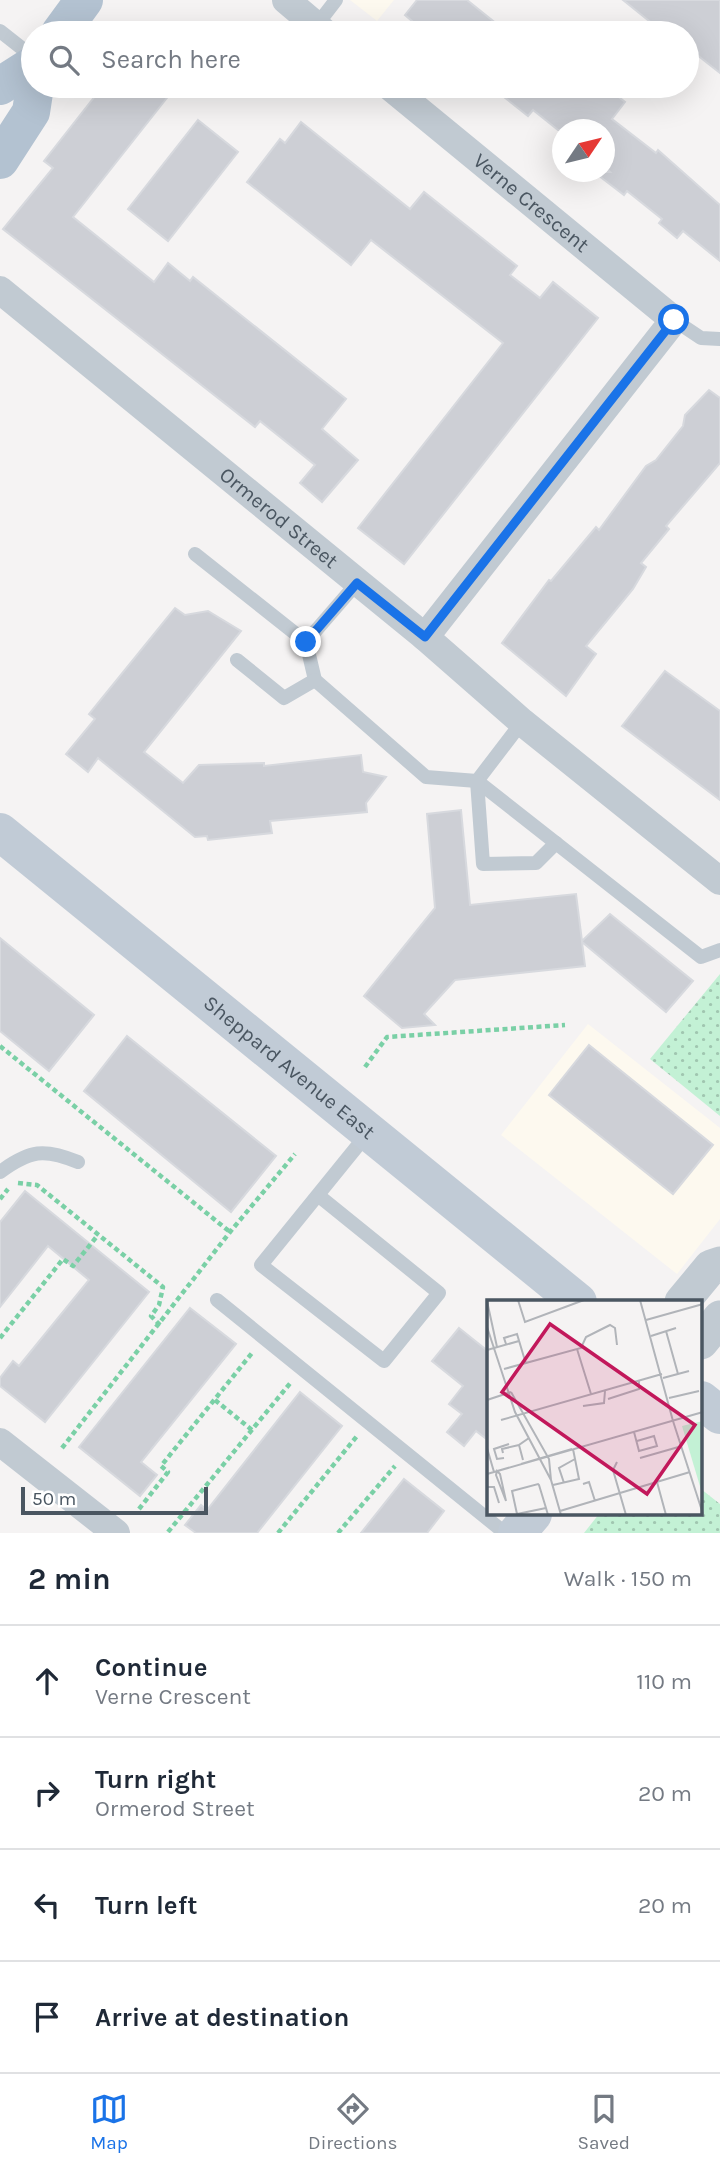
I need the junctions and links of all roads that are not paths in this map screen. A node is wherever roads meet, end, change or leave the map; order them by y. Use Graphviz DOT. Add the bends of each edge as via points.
graph roads {
  1 [pos="84,0"];
  2 [pos="286,0"];
  3 [pos="336,0"];
  4 [pos="69,21"];
  5 [pos="311,21"];
  6 [pos="324,21"];
  7 [pos="0,32"];
  8 [pos="21,48"];
  9 [pos="21,73"];
  10 [pos="0,86"];
  11 [pos="33,98"];
  12 [pos="404,98"];
  13 [pos="0,160"];
  14 [pos="0,290"];
  15 [pos="674,320"];
  16 [pos="720,339"];
  17 [pos="195,554"];
  18 [pos="357,583"];
  19 [pos="425,637"];
  20 [pos="306,642"];
  21 [pos="237,660"];
  22 [pos="315,680"];
  23 [pos="522,722"];
  24 [pos="477,781"];
  25 [pos="0,832"];
  26 [pos="556,843"];
  27 [pos="720,881"];
  28 [pos="720,950"];
  29 [pos="369,1132"];
  30 [pos="78,1162"];
  31 [pos="0,1172"];
  32 [pos="319,1196"];
  33 [pos="720,1264"];
  34 [pos="217,1300"];
  35 [pos="576,1300"];
  36 [pos="684,1300"];
  37 [pos="720,1318"];
  38 [pos="702,1341"];
  39 [pos="702,1401"];
  40 [pos="720,1415"];
  41 [pos="0,1442"];
  42 [pos="531,1516"];
  43 [pos="116,1533"];
  44 [pos="505,1533"];
  45 [pos="517,1533"];
  1 -- 4 [label="main road"];
  2 -- 5 [label="street"];
  3 -- 6 [label="lane"];
  7 -- 8 [label="lane"];
  9 -- 10 [label="main road"];
  11 -- 13 [label="main road" via="31,112"];
  12 -- 15 [label="street, Verne Crescent"];
  14 -- 18 [label="street, Ormerod Street"];
  15 -- 16 [label="lane, Verne Crescent" via="701,338"];
  15 -- 19 [label="street"];
  17 -- 20 [label="lane"];
  18 -- 19 [label="street, Ormerod Street"];
  18 -- 20 [label="lane"];
  19 -- 23 [label="street, Ormerod Street"];
  20 -- 22 [label="lane"];
  21 -- 22 [label="lane" via="284,698"];
  22 -- 24 [label="lane" via="426,777"];
  23 -- 24 [label="lane"];
  23 -- 27 [label="street, Ormerod Street"];
  24 -- 26 [label="lane"];
  24 -- 26 [label="lane" via="483,864 536,863"];
  25 -- 29 [label="main road, Sheppard Avenue East"];
  26 -- 28 [label="lane" via="701,957"];
  29 -- 32 [label="lane"];
  29 -- 35 [label="main road, Sheppard Avenue East"];
  30 -- 31 [label="lane" via="56,1153 34,1152"];
  32 -- 32 [label="lane" via="261,1265 384,1361 439,1293"];
  33 -- 36 [label="street" via="711,1267"];
  34 -- 44 [label="lane"];
  37 -- 38 [label="street"];
  39 -- 40 [label="main road"];
  41 -- 43 [label="street"];
  42 -- 45 [label="main road"];
}
